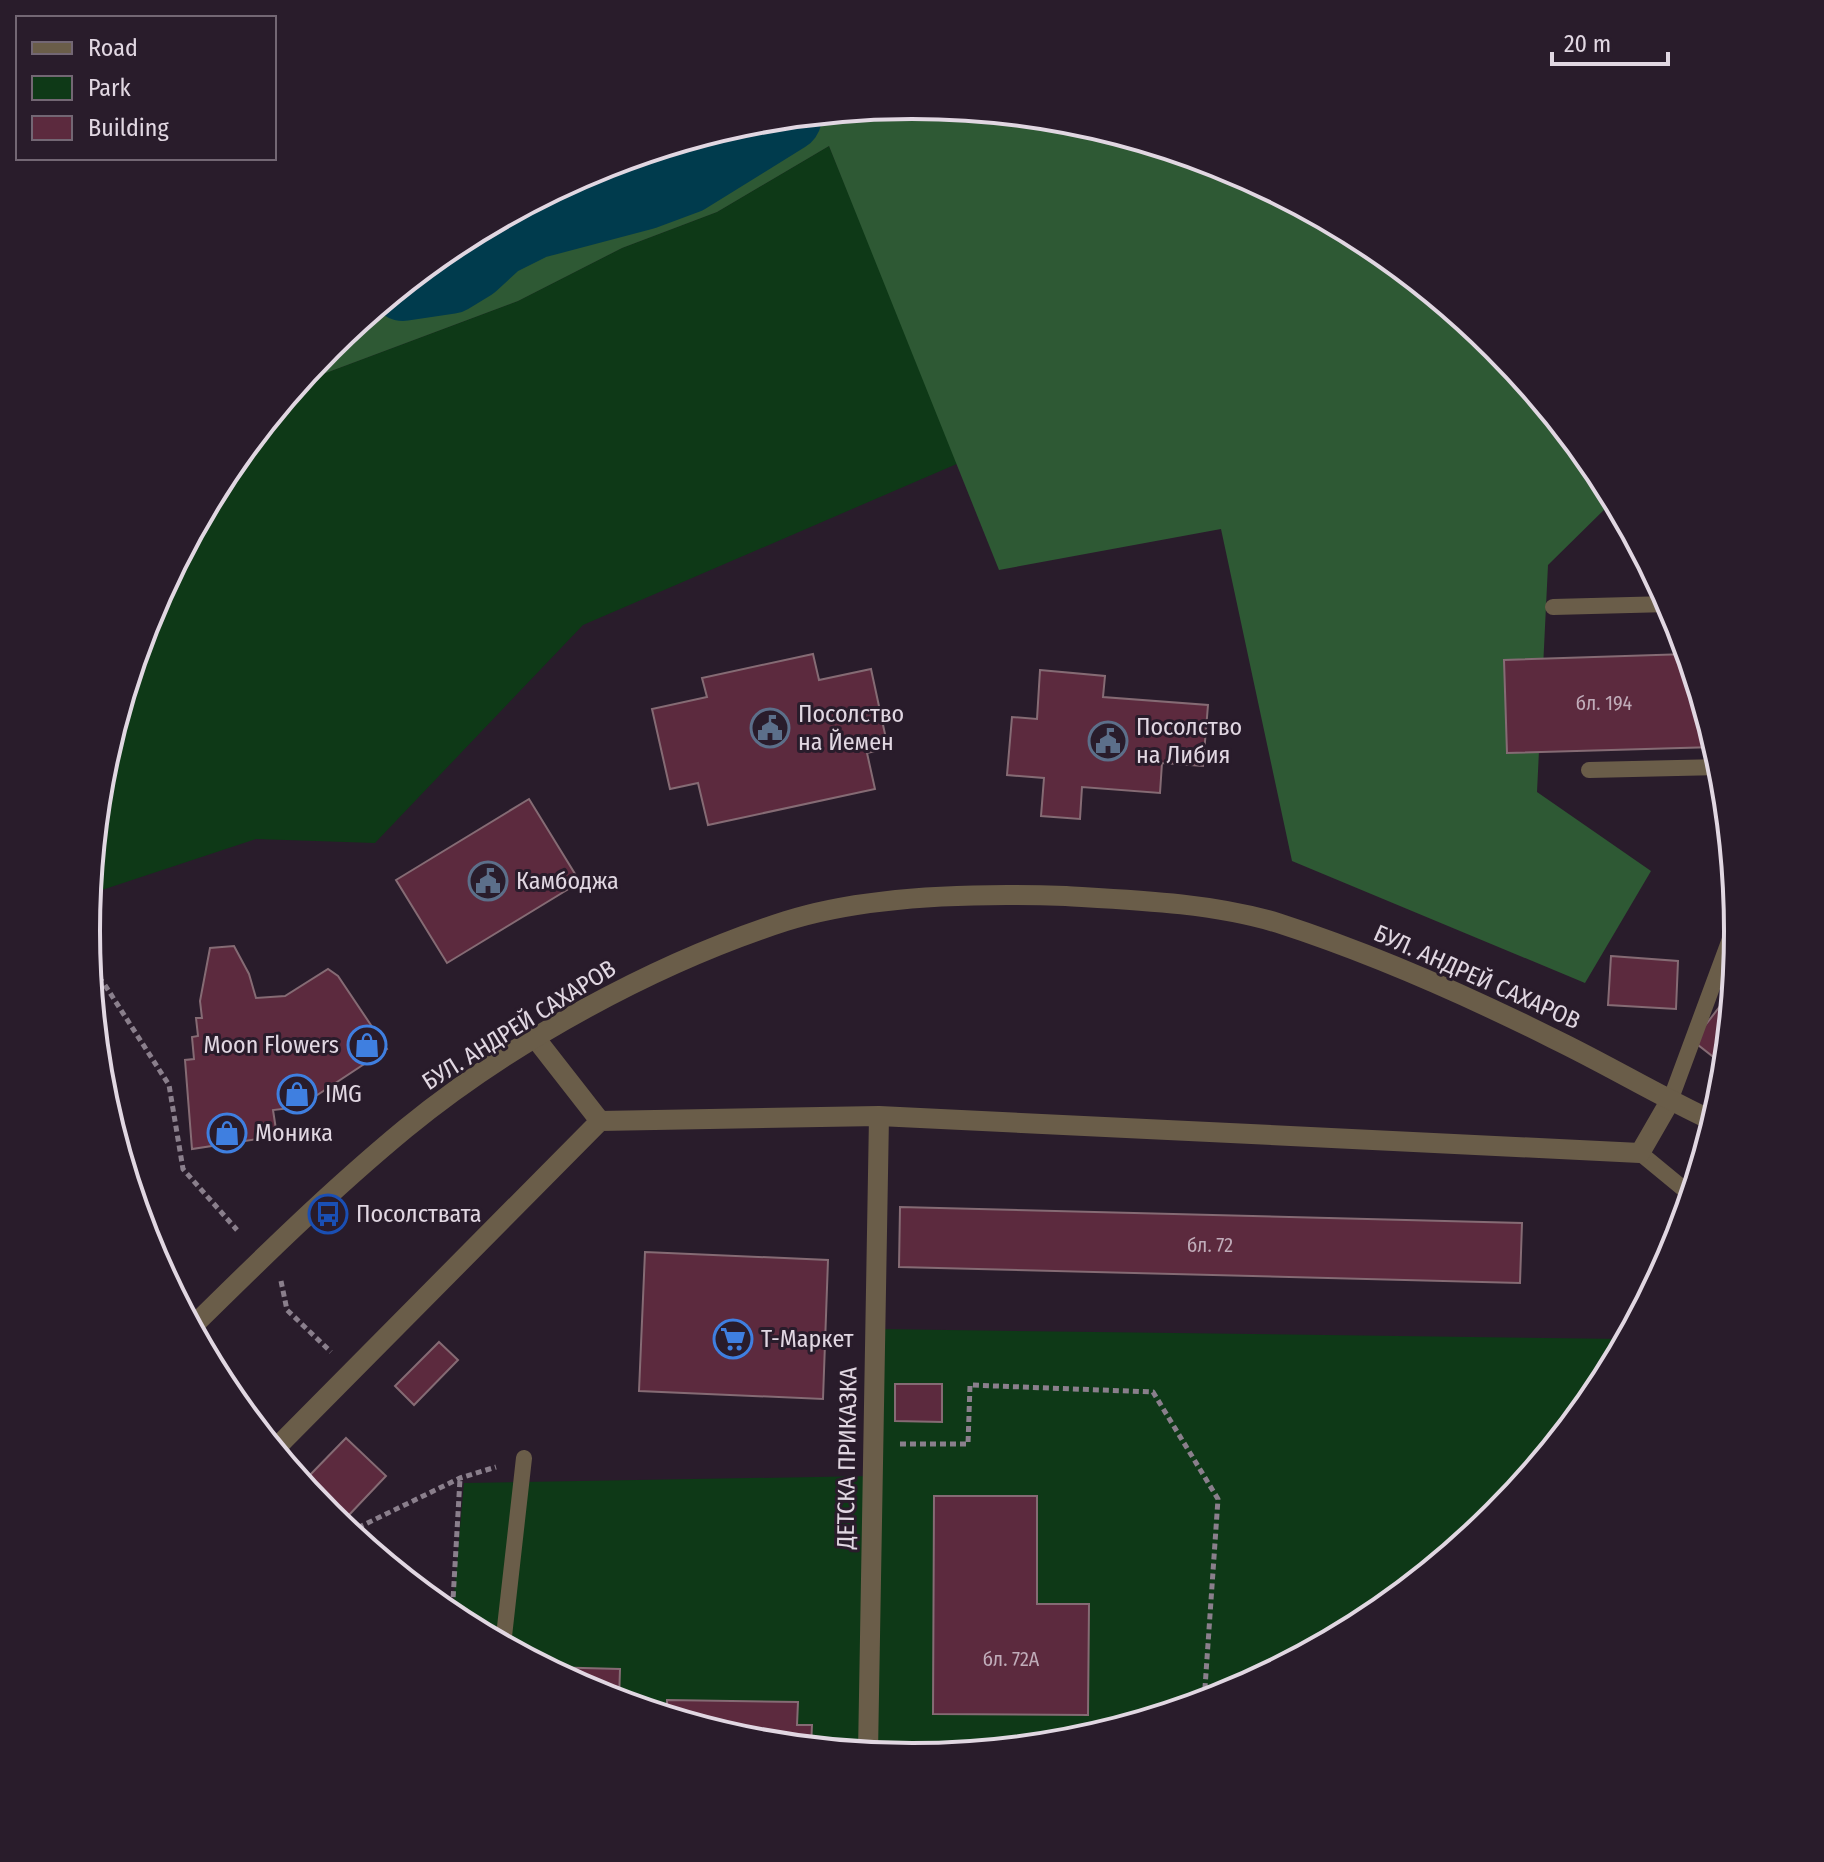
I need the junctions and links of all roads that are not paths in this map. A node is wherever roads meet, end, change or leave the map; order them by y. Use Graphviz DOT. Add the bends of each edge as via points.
graph roads {
  1 [pos="1655,604"];
  2 [pos="1553,607"];
  3 [pos="1707,767"];
  4 [pos="1589,770"];
  5 [pos="1723,958"];
  6 [pos="536,1039"];
  7 [pos="1670,1101"];
  8 [pos="879,1116"];
  9 [pos="1702,1116"];
  10 [pos="600,1121"];
  11 [pos="1640,1153"];
  12 [pos="1682,1188"];
  13 [pos="200,1320"];
  14 [pos="282,1442"];
  15 [pos="524,1458"];
  16 [pos="504,1633"];
  17 [pos="868,1741"];
  1 -- 2 [label="lane"];
  3 -- 4 [label="lane"];
  5 -- 7 [label="lane"];
  6 -- 7 [label="street, БУЛ. АНДРЕЙ САХАРОВ" via="624,987 789,920 936,898 1018,894 1128,899 1273,922 1407,968"];
  6 -- 10 [label="street"];
  6 -- 13 [label="street, БУЛ. АНДРЕЙ САХАРОВ" via="409,1126"];
  7 -- 9 [label="street, БУЛ. АНДРЕЙ САХАРОВ"];
  7 -- 11 [label="street"];
  8 -- 10 [label="street"];
  8 -- 11 [label="street"];
  8 -- 17 [label="street, ДЕТСКА ПРИКАЗКА"];
  10 -- 14 [label="street"];
  11 -- 12 [label="lane"];
  15 -- 16 [label="lane"];
}
